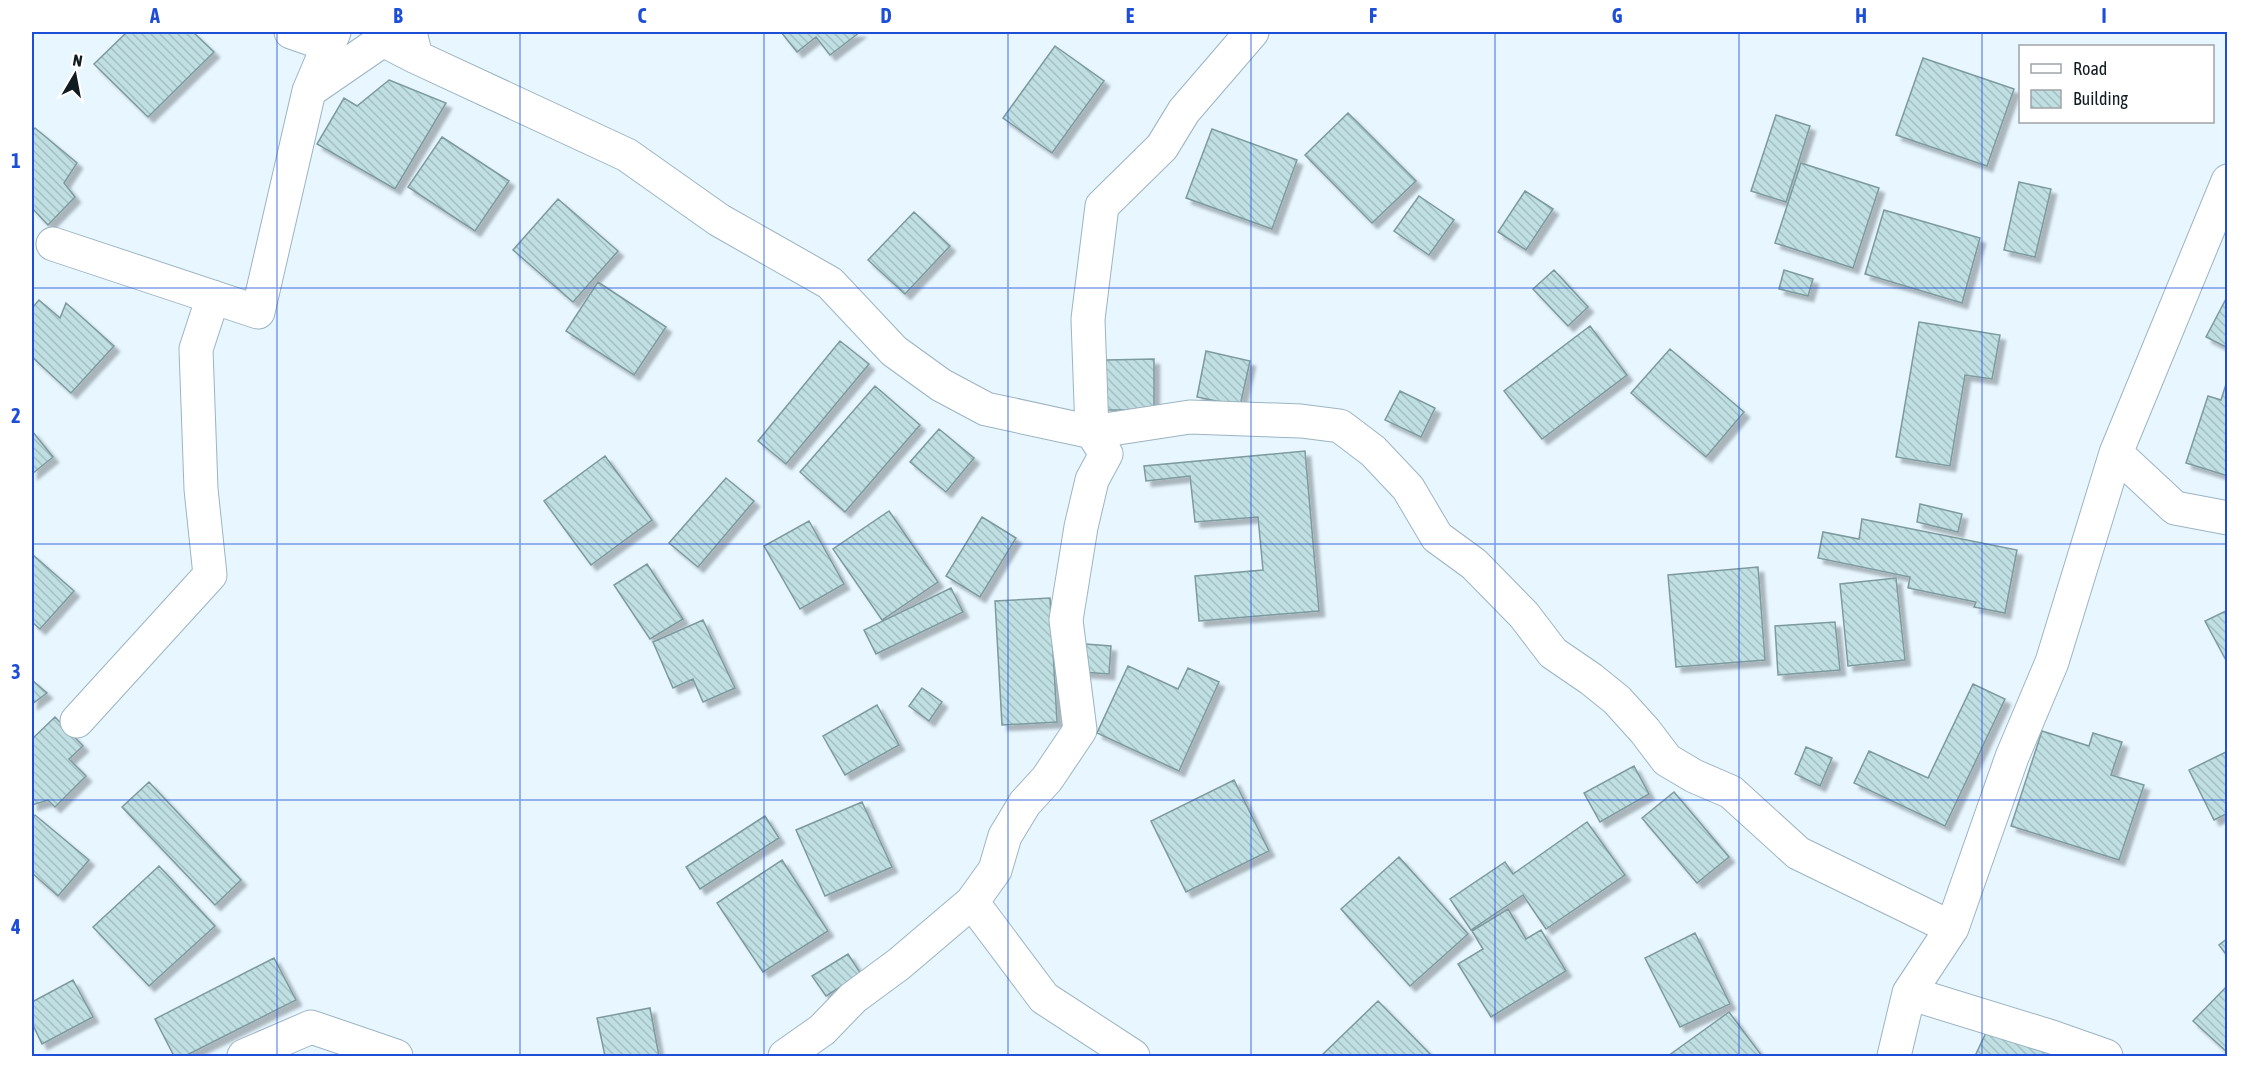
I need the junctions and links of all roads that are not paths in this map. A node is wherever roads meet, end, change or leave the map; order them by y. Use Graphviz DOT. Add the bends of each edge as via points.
graph roads {
  1 [pos="291,32"];
  2 [pos="1252,32"];
  3 [pos="331,38"];
  4 [pos="413,44"];
  5 [pos="309,91"];
  6 [pos="2228,180"];
  7 [pos="53,244"];
  8 [pos="213,297"];
  9 [pos="1092,432"];
  10 [pos="2116,453"];
  11 [pos="2228,518"];
  12 [pos="77,721"];
  13 [pos="972,902"];
  14 [pos="1952,928"];
  15 [pos="1909,993"];
  16 [pos="244,1056"];
  17 [pos="396,1056"];
  18 [pos="785,1056"];
  19 [pos="1133,1056"];
  20 [pos="1894,1056"];
  21 [pos="2106,1056"];
  1 -- 3 [label="street"];
  2 -- 9 [label="street" via="1184,111 1162,147 1102,206 1088,319"];
  3 -- 5 [label="street"];
  4 -- 5 [label="street" via="383,40"];
  4 -- 9 [label="street" via="627,155 719,220 830,284 894,351 941,385 986,408"];
  5 -- 8 [label="street" via="258,312"];
  6 -- 10 [label="street"];
  7 -- 8 [label="street"];
  8 -- 12 [label="street" via="196,349 201,489 210,576"];
  9 -- 13 [label="street" via="1106,454 1092,480 1066,620 1080,730 1047,779 1025,803 1005,837 995,870"];
  9 -- 14 [label="street" via="1190,417 1340,426 1373,451 1408,488 1437,537 1474,564 1524,615 1553,653 1617,700 1667,760 1731,792 1798,853"];
  10 -- 11 [label="street" via="2175,508"];
  10 -- 14 [label="street" via="2052,662 2012,757"];
  13 -- 18 [label="street" via="853,998 822,1030"];
  13 -- 19 [label="street" via="1044,998"];
  14 -- 15 [label="street"];
  15 -- 20 [label="street"];
  15 -- 21 [label="street"];
  16 -- 17 [label="street" via="311,1027"];
}
